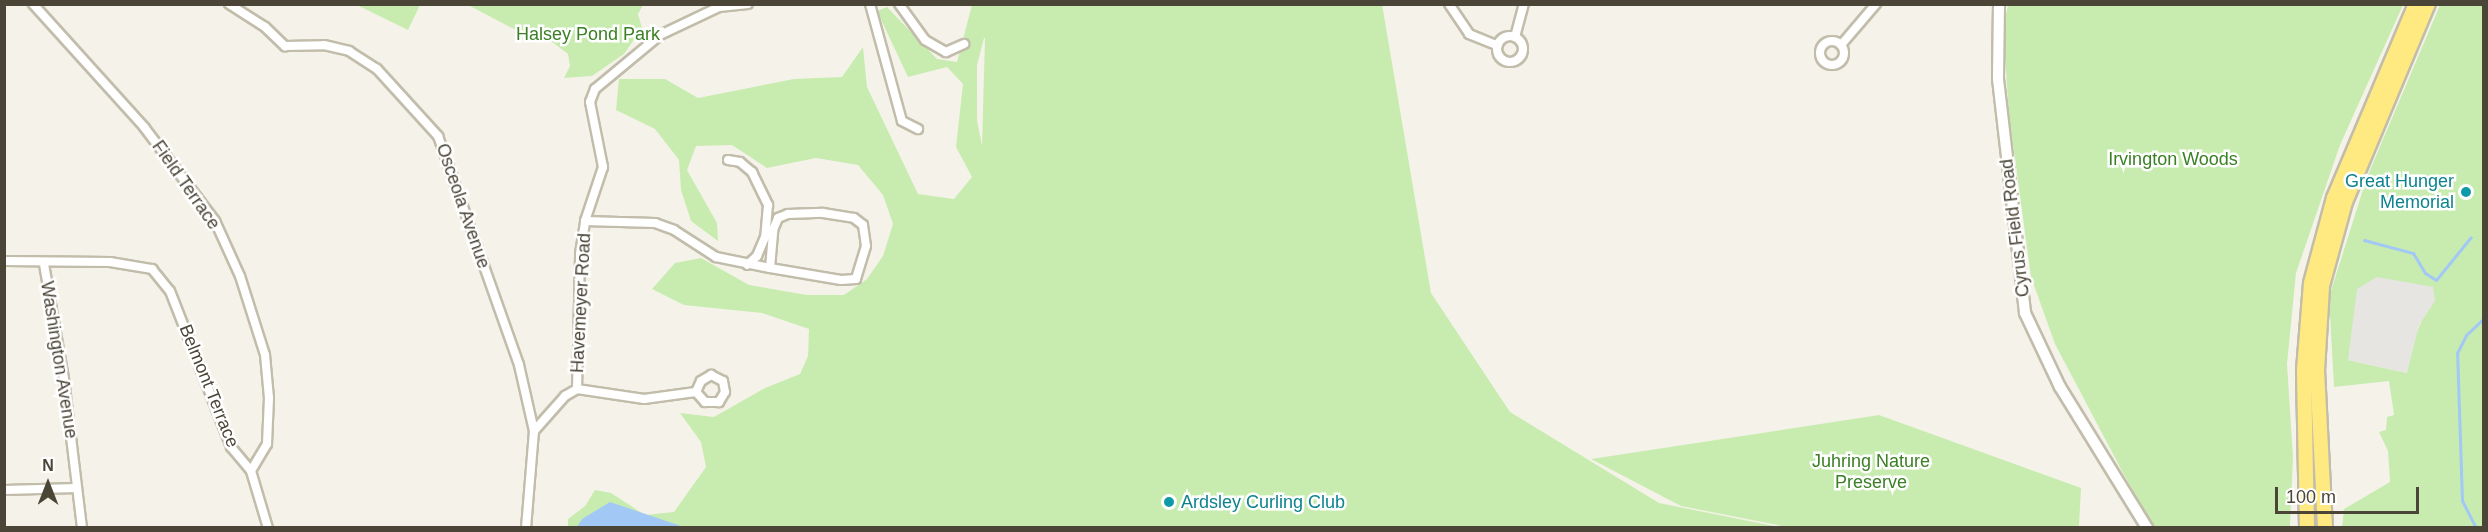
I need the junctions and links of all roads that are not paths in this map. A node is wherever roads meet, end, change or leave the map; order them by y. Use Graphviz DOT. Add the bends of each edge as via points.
graph roads {
  1 [pos="33,4"];
  2 [pos="229,4"];
  3 [pos="748,4"];
  4 [pos="870,4"];
  5 [pos="900,4"];
  6 [pos="1449,4"];
  7 [pos="1524,4"];
  8 [pos="1876,4"];
  9 [pos="1999,4"];
  10 [pos="2416,4"];
  11 [pos="2428,4"];
  12 [pos="1515,37"];
  13 [pos="964,44"];
  14 [pos="1841,45"];
  15 [pos="1498,46"];
  16 [pos="918,129"];
  17 [pos="728,160"];
  18 [pos="585,220"];
  19 [pos="4,261"];
  20 [pos="44,264"];
  21 [pos="747,265"];
  22 [pos="770,268"];
  23 [pos="577,389"];
  24 [pos="696,392"];
  25 [pos="534,431"];
  26 [pos="251,471"];
  27 [pos="77,488"];
  28 [pos="4,490"];
  29 [pos="82,528"];
  30 [pos="268,528"];
  31 [pos="526,528"];
  32 [pos="2146,528"];
  33 [pos="2307,528"];
  34 [pos="2325,528"];
  1 -- 26 [label="street, Field Terrace" via="144,127 215,221 240,276 265,355 269,398 267,444"];
  2 -- 25 [label="street, Osceola Avenue" via="265,27 285,46 324,45 349,51 377,69 438,136 519,365"];
  3 -- 18 [label="street, Havemeyer Road" via="719,7 660,35 595,89 590,102 603,167"];
  4 -- 16 [label="street" via="902,121"];
  5 -- 13 [label="street" via="925,40 946,52"];
  6 -- 15 [label="street" via="1469,34"];
  7 -- 12 [label="street"];
  8 -- 14 [label="street"];
  9 -- 32 [label="street, Cyrus Field Road" via="1998,79 2025,313 2060,387"];
  10 -- 33 [label="highway" via="2340,182 2314,265 2304,370"];
  11 -- 34 [label="highway" via="2345,202 2325,270 2317,354"];
  12 -- 15 [label="street" via="1506,37"];
  12 -- 15 [label="street" via="1523,47 1517,60 1503,59"];
  17 -- 21 [label="street" via="740,162 752,172 768,205 765,237 757,256"];
  18 -- 21 [label="street" via="655,223 674,230 716,257"];
  18 -- 23 [label="street, Havemeyer Road" via="580,254"];
  19 -- 20 [label="street, Belmont Terrace"];
  20 -- 26 [label="street, Belmont Terrace" via="110,262 152,269 170,291 231,447"];
  20 -- 27 [label="street, Washington Avenue" via="64,379"];
  21 -- 22 [label="street"];
  22 -- 22 [label="street" via="856,279 863,264 866,231 854,218 823,213 788,214 778,218 773,230"];
  23 -- 24 [label="street" via="644,399"];
  23 -- 25 [label="street, Havemeyer Road" via="565,396"];
  25 -- 31 [label="street, Osceola Avenue"];
  26 -- 30 [label="street, Belmont Terrace"];
  27 -- 28 [label="street"];
  27 -- 29 [label="street, Washington Avenue"];
}
